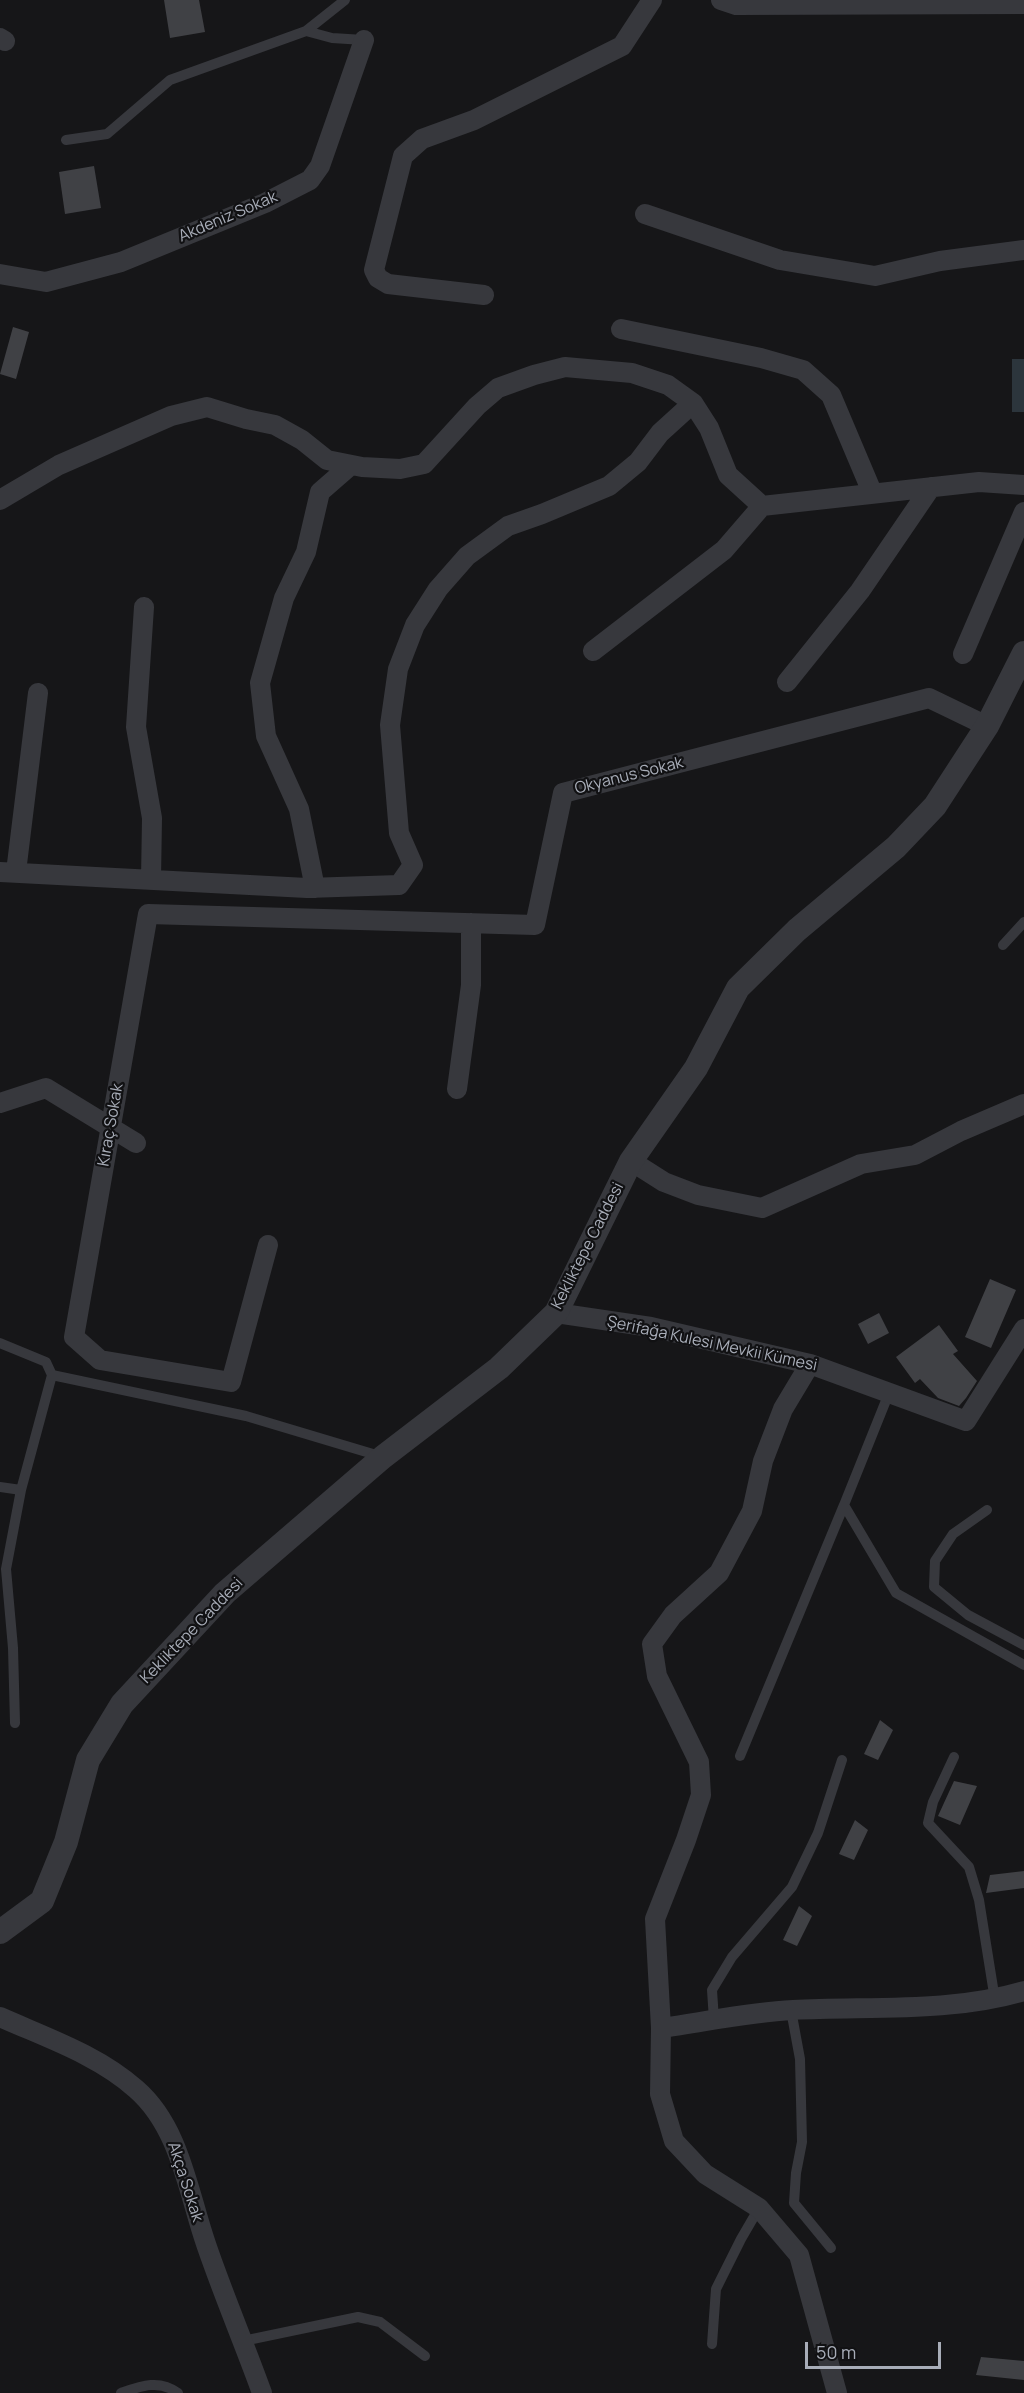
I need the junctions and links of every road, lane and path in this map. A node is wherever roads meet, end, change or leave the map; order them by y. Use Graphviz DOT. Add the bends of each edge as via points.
graph roads {
  1 [pos="345,0"];
  2 [pos="652,0"];
  3 [pos="721,0"];
  4 [pos="1024,4"];
  5 [pos="306,31"];
  6 [pos="364,40"];
  7 [pos="66,140"];
  8 [pos="645,214"];
  9 [pos="1024,250"];
  10 [pos="0,274"];
  11 [pos="483,295"];
  12 [pos="621,329"];
  13 [pos="693,403"];
  14 [pos="351,465"];
  15 [pos="1024,485"];
  16 [pos="931,487"];
  17 [pos="872,492"];
  18 [pos="0,500"];
  19 [pos="762,506"];
  20 [pos="1024,512"];
  21 [pos="144,607"];
  22 [pos="593,651"];
  23 [pos="1024,653"];
  24 [pos="963,654"];
  25 [pos="787,682"];
  26 [pos="38,693"];
  27 [pos="987,726"];
  28 [pos="8,872"];
  29 [pos="152,879"];
  30 [pos="315,888"];
  31 [pos="148,914"];
  32 [pos="1024,922"];
  33 [pos="471,923"];
  34 [pos="1003,945"];
  35 [pos="457,1089"];
  36 [pos="0,1103"];
  37 [pos="1024,1104"];
  38 [pos="111,1126"];
  39 [pos="136,1143"];
  40 [pos="631,1161"];
  41 [pos="268,1245"];
  42 [pos="556,1313"];
  43 [pos="1024,1329"];
  44 [pos="0,1343"];
  45 [pos="810,1364"];
  46 [pos="52,1375"];
  47 [pos="889,1393"];
  48 [pos="383,1457"];
  49 [pos="0,1487"];
  50 [pos="21,1490"];
  51 [pos="844,1505"];
  52 [pos="987,1510"];
  53 [pos="1024,1645"];
  54 [pos="13,1647"];
  55 [pos="0,1649"];
  56 [pos="1024,1665"];
  57 [pos="15,1723"];
  58 [pos="740,1756"];
  59 [pos="954,1758"];
  60 [pos="842,1760"];
  61 [pos="0,1932"];
  62 [pos="1024,1991"];
  63 [pos="994,2000"];
  64 [pos="791,2010"];
  65 [pos="0,2018"];
  66 [pos="714,2020"];
  67 [pos="662,2028"];
  68 [pos="759,2208"];
  69 [pos="831,2248"];
  70 [pos="243,2341"];
  71 [pos="712,2344"];
  72 [pos="425,2356"];
  73 [pos="260,2392"];
  74 [pos="120,2393"];
  75 [pos="178,2393"];
  76 [pos="837,2393"];
  1 -- 5 [label="lane"];
  2 -- 11 [label="street" via="622,46 474,120 422,139 403,156 374,270 378,278 388,284"];
  3 -- 4 [label="street" via="736,5"];
  5 -- 6 [label="lane"];
  5 -- 7 [label="lane" via="170,80 107,134"];
  6 -- 10 [label="street, Akdeniz Sokak" via="320,166 310,180 265,203 121,262 46,282"];
  8 -- 9 [label="street" via="780,260 875,276 940,261"];
  12 -- 17 [label="street" via="803,370 831,395"];
  13 -- 14 [label="street" via="668,386 632,373 565,367 498,388 424,464 400,469"];
  13 -- 19 [label="street" via="710,428 728,475"];
  13 -- 30 [label="street" via="660,433 638,462 609,486 508,526 467,556 438,589 415,625 398,669 390,725 399,833 413,865 399,885"];
  14 -- 18 [label="street" via="327,460 275,424 207,407 171,417 59,465"];
  14 -- 30 [label="street" via="320,492 306,552 284,598 260,683 266,736 300,809"];
  15 -- 16 [label="street" via="979,482"];
  16 -- 17 [label="street"];
  16 -- 25 [label="street" via="860,591"];
  17 -- 19 [label="street"];
  19 -- 22 [label="street" via="724,550"];
  20 -- 24 [label="street"];
  21 -- 29 [label="street" via="136,726 152,818"];
  23 -- 27 [label="street, Kekliktepe Caddesi"];
  26 -- 28 [label="street"];
  27 -- 33 [label="street, Okyanus Sokak" via="929,698 563,793 535,925"];
  27 -- 40 [label="street, Kekliktepe Caddesi" via="935,806 896,847 797,930 738,988 696,1068"];
  28 -- 29 [label="street"];
  29 -- 30 [label="street"];
  31 -- 33 [label="street, Okyanus Sokak"];
  31 -- 38 [label="street, Kıraç Sokak"];
  32 -- 34 [label="lane"];
  33 -- 35 [label="street" via="471,985"];
  36 -- 38 [label="street" via="46,1088"];
  37 -- 40 [label="street" via="915,1155 861,1164 762,1208 698,1195 664,1182"];
  38 -- 39 [label="street"];
  38 -- 41 [label="street, Kıraç Sokak" via="74,1337 100,1360 231,1382"];
  40 -- 42 [label="street, Kekliktepe Caddesi"];
  42 -- 45 [label="street, Şerifağa Kulesi Mevkii Kümesi" via="651,1327"];
  42 -- 48 [label="street, Kekliktepe Caddesi" via="499,1368"];
  43 -- 47 [label="street, Şerifağa Kulesi Mevkii Kümesi" via="966,1421"];
  44 -- 46 [label="lane" via="46,1362"];
  45 -- 47 [label="street, Şerifağa Kulesi Mevkii Kümesi"];
  45 -- 67 [label="street" via="783,1409 763,1461 752,1510 719,1573 673,1615 652,1644 657,1676 699,1762 701,1795 655,1919"];
  46 -- 48 [label="lane" via="246,1416"];
  46 -- 50 [label="lane"];
  47 -- 51 [label="lane"];
  48 -- 61 [label="street, Kekliktepe Caddesi" via="225,1593 122,1704 88,1760 66,1842 42,1901"];
  49 -- 50 [label="lane"];
  50 -- 54 [label="lane" via="6,1569"];
  51 -- 56 [label="lane" via="896,1593"];
  51 -- 58 [label="lane"];
  52 -- 53 [label="lane" via="953,1534 935,1561 934,1587 968,1615"];
  54 -- 55 [label="lane"];
  54 -- 57 [label="lane"];
  59 -- 63 [label="lane" via="933,1802 928,1823 969,1867 979,1900"];
  60 -- 66 [label="lane" via="818,1833 792,1887 732,1957 712,1990"];
  62 -- 63 [label="street"];
  63 -- 64 [label="street" via="887,2009"];
  64 -- 66 [label="street"];
  64 -- 69 [label="lane" via="800,2059 802,2142 794,2203"];
  65 -- 70 [label="street, Akça Sokak" via="87,2055 136,2088 152,2106 173,2141"];
  66 -- 67 [label="street"];
  67 -- 68 [label="street" via="660,2094 674,2141 705,2174"];
  68 -- 71 [label="lane" via="716,2289"];
  68 -- 76 [label="street" via="799,2255"];
  70 -- 72 [label="lane" via="358,2317 380,2322"];
  70 -- 73 [label="street, Akça Sokak"];
  74 -- 75 [label="lane" via="147,2384 169,2387"];
}
